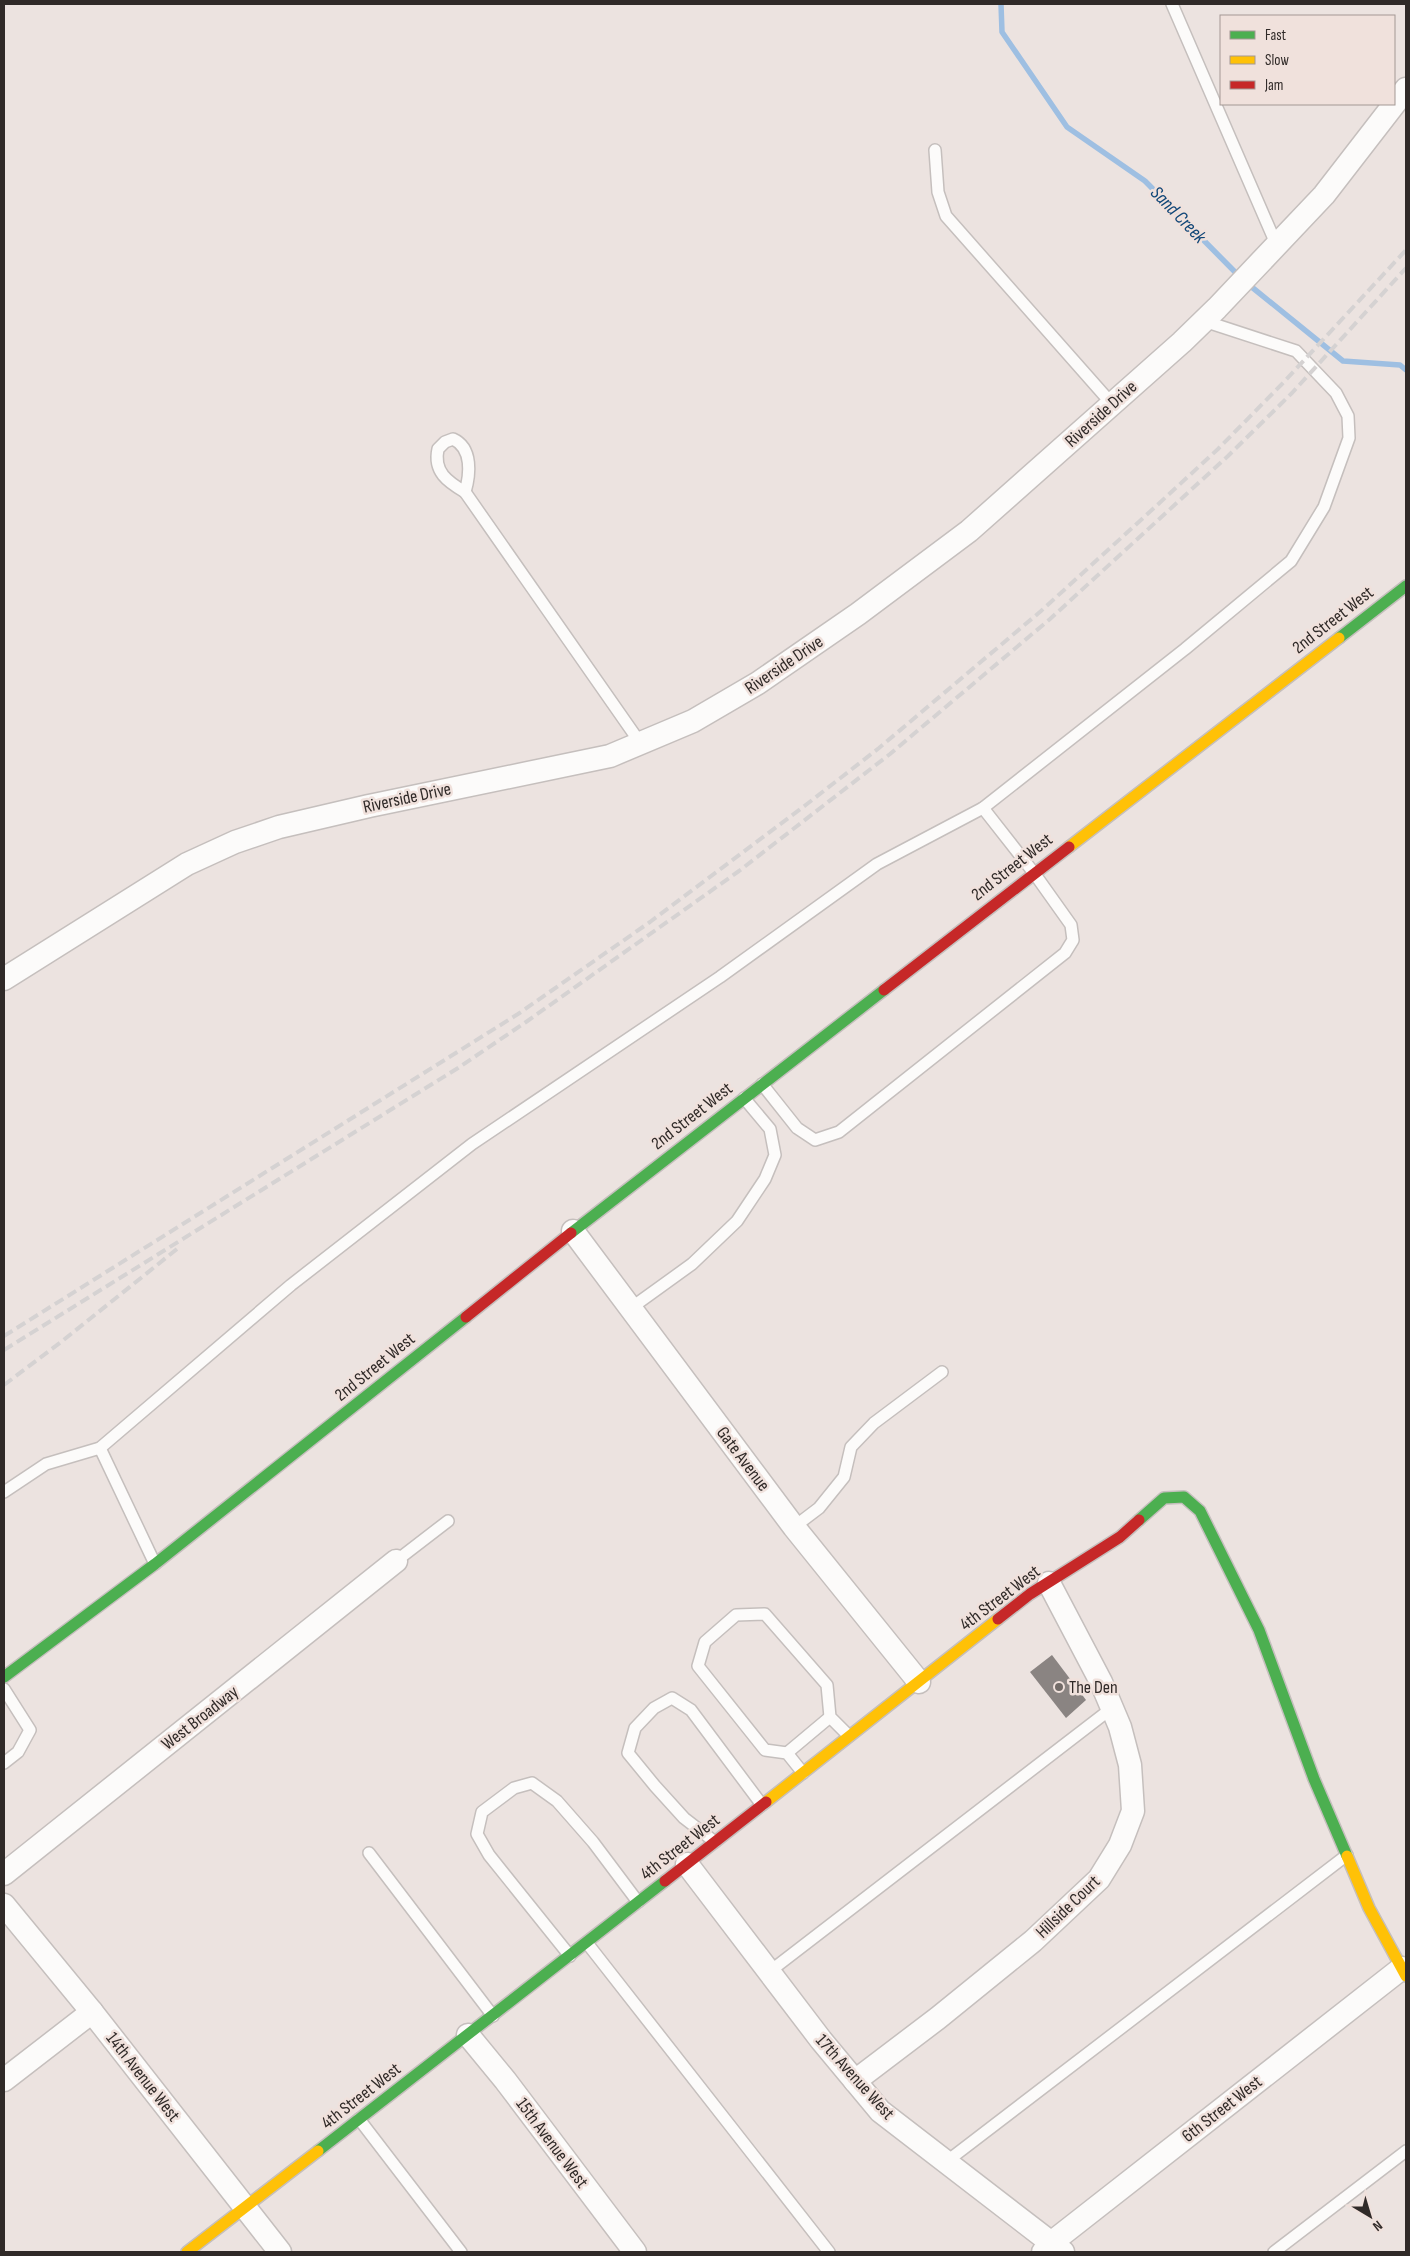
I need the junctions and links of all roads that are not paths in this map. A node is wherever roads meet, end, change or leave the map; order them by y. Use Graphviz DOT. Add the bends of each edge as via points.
graph roads {
  1 [pos="1172,4"];
  2 [pos="1406,89"];
  3 [pos="1395,103"];
  4 [pos="1394,105"];
  5 [pos="935,150"];
  6 [pos="1277,246"];
  7 [pos="1204,321"];
  8 [pos="1112,404"];
  9 [pos="466,492"];
  10 [pos="1406,586"];
  11 [pos="641,744"];
  12 [pos="983,808"];
  13 [pos="1034,873"];
  14 [pos="4,980"];
  15 [pos="762,1084"];
  16 [pos="744,1098"];
  17 [pos="573,1231"];
  18 [pos="631,1308"];
  19 [pos="942,1372"];
  20 [pos="100,1448"];
  21 [pos="4,1492"];
  22 [pos="448,1521"];
  23 [pos="794,1527"];
  24 [pos="396,1562"];
  25 [pos="155,1564"];
  26 [pos="1049,1582"];
  27 [pos="4,1677"];
  28 [pos="919,1682"];
  29 [pos="4,1689"];
  30 [pos="1112,1708"];
  31 [pos="830,1717"];
  32 [pos="849,1736"];
  33 [pos="787,1752"];
  34 [pos="4,1763"];
  35 [pos="803,1773"];
  36 [pos="762,1805"];
  37 [pos="715,1842"];
  38 [pos="369,1853"];
  39 [pos="1346,1855"];
  40 [pos="686,1864"];
  41 [pos="4,1874"];
  42 [pos="638,1902"];
  43 [pos="4,1905"];
  44 [pos="587,1943"];
  45 [pos="570,1956"];
  46 [pos="769,1972"];
  47 [pos="1404,1972"];
  48 [pos="92,2012"];
  49 [pos="493,2016"];
  50 [pos="468,2035"];
  51 [pos="4,2080"];
  52 [pos="855,2081"];
  53 [pos="359,2120"];
  54 [pos="1406,2151"];
  55 [pos="946,2162"];
  56 [pos="245,2207"];
  57 [pos="1052,2249"];
  58 [pos="187,2252"];
  59 [pos="280,2252"];
  60 [pos="461,2252"];
  61 [pos="635,2252"];
  62 [pos="829,2252"];
  63 [pos="1274,2252"];
  1 -- 6 [label="lane"];
  2 -- 3 [label="street, Riverside Drive"];
  4 -- 6 [label="street, Riverside Drive" via="1324,194"];
  5 -- 8 [label="lane" via="938,192 946,216"];
  6 -- 7 [label="street, Riverside Drive"];
  7 -- 8 [label="street, Riverside Drive"];
  7 -- 12 [label="lane" via="1296,351 1336,393 1348,416 1349,438 1324,507 1291,561"];
  8 -- 11 [label="street, Riverside Drive" via="984,518 866,608 717,708"];
  9 -- 11 [label="lane"];
  10 -- 13 [label="street, 2nd Street West"];
  11 -- 14 [label="street, Riverside Drive" via="610,756 369,806 279,827 235,842 187,864"];
  12 -- 13 [label="lane"];
  12 -- 20 [label="lane" via="876,864 720,977 472,1144 292,1286"];
  13 -- 15 [label="street, 2nd Street West"];
  13 -- 15 [label="lane" via="1070,925 1073,940 1065,953 839,1132 815,1140 797,1128"];
  15 -- 16 [label="street, 2nd Street West"];
  16 -- 17 [label="street, 2nd Street West"];
  16 -- 18 [label="lane" via="770,1129 775,1154 765,1179 737,1221 692,1264"];
  17 -- 18 [label="street, Gate Avenue"];
  17 -- 25 [label="street, 2nd Street West"];
  18 -- 23 [label="street, Gate Avenue"];
  19 -- 23 [label="lane" via="874,1423 850,1446 844,1477 819,1508"];
  20 -- 21 [label="lane" via="46,1464"];
  20 -- 25 [label="lane"];
  22 -- 24 [label="lane"];
  23 -- 28 [label="street, Gate Avenue"];
  24 -- 41 [label="street, West Broadway"];
  25 -- 27 [label="street, 2nd Street West"];
  26 -- 28 [label="street, 4th Street West"];
  26 -- 30 [label="street, Hillside Court"];
  26 -- 39 [label="street, 4th Street West" via="1120,1537 1164,1498 1184,1497 1200,1511 1260,1630 1314,1779"];
  28 -- 32 [label="street, 4th Street West"];
  29 -- 34 [label="lane" via="30,1730 18,1752"];
  30 -- 46 [label="lane"];
  30 -- 52 [label="street, Hillside Court" via="1130,1765 1133,1811 1120,1845 1099,1879 1034,1941"];
  31 -- 32 [label="lane"];
  31 -- 33 [label="lane"];
  31 -- 33 [label="lane" via="827,1685 765,1614 736,1615 705,1642 698,1666 766,1750"];
  32 -- 35 [label="street, 4th Street West"];
  33 -- 35 [label="lane"];
  35 -- 36 [label="street, 4th Street West"];
  36 -- 37 [label="street, 4th Street West"];
  36 -- 37 [label="lane" via="691,1710 672,1698 654,1708 635,1728 628,1753 684,1818"];
  37 -- 40 [label="street, 4th Street West"];
  38 -- 49 [label="lane"];
  39 -- 47 [label="street" via="1368,1908"];
  39 -- 55 [label="lane"];
  40 -- 42 [label="street, 4th Street West"];
  40 -- 46 [label="street, 17th Avenue West"];
  42 -- 44 [label="street, 4th Street West"];
  42 -- 45 [label="lane" via="557,1801 532,1783 514,1788 482,1812 477,1834 489,1856"];
  43 -- 48 [label="street, 14th Avenue West"];
  44 -- 45 [label="street, 4th Street West"];
  44 -- 62 [label="lane"];
  45 -- 49 [label="street, 4th Street West"];
  46 -- 52 [label="street, 17th Avenue West"];
  47 -- 57 [label="street, 6th Street West"];
  48 -- 51 [label="street"];
  48 -- 56 [label="street, 14th Avenue West"];
  49 -- 50 [label="street, 4th Street West"];
  50 -- 53 [label="street, 4th Street West"];
  50 -- 61 [label="street, 15th Avenue West"];
  52 -- 55 [label="street, 17th Avenue West" via="880,2111"];
  53 -- 56 [label="street, 4th Street West"];
  53 -- 60 [label="lane"];
  54 -- 63 [label="lane"];
  55 -- 57 [label="street, 17th Avenue West"];
  56 -- 58 [label="street, 4th Street West"];
  56 -- 59 [label="street, 14th Avenue West"];
}
